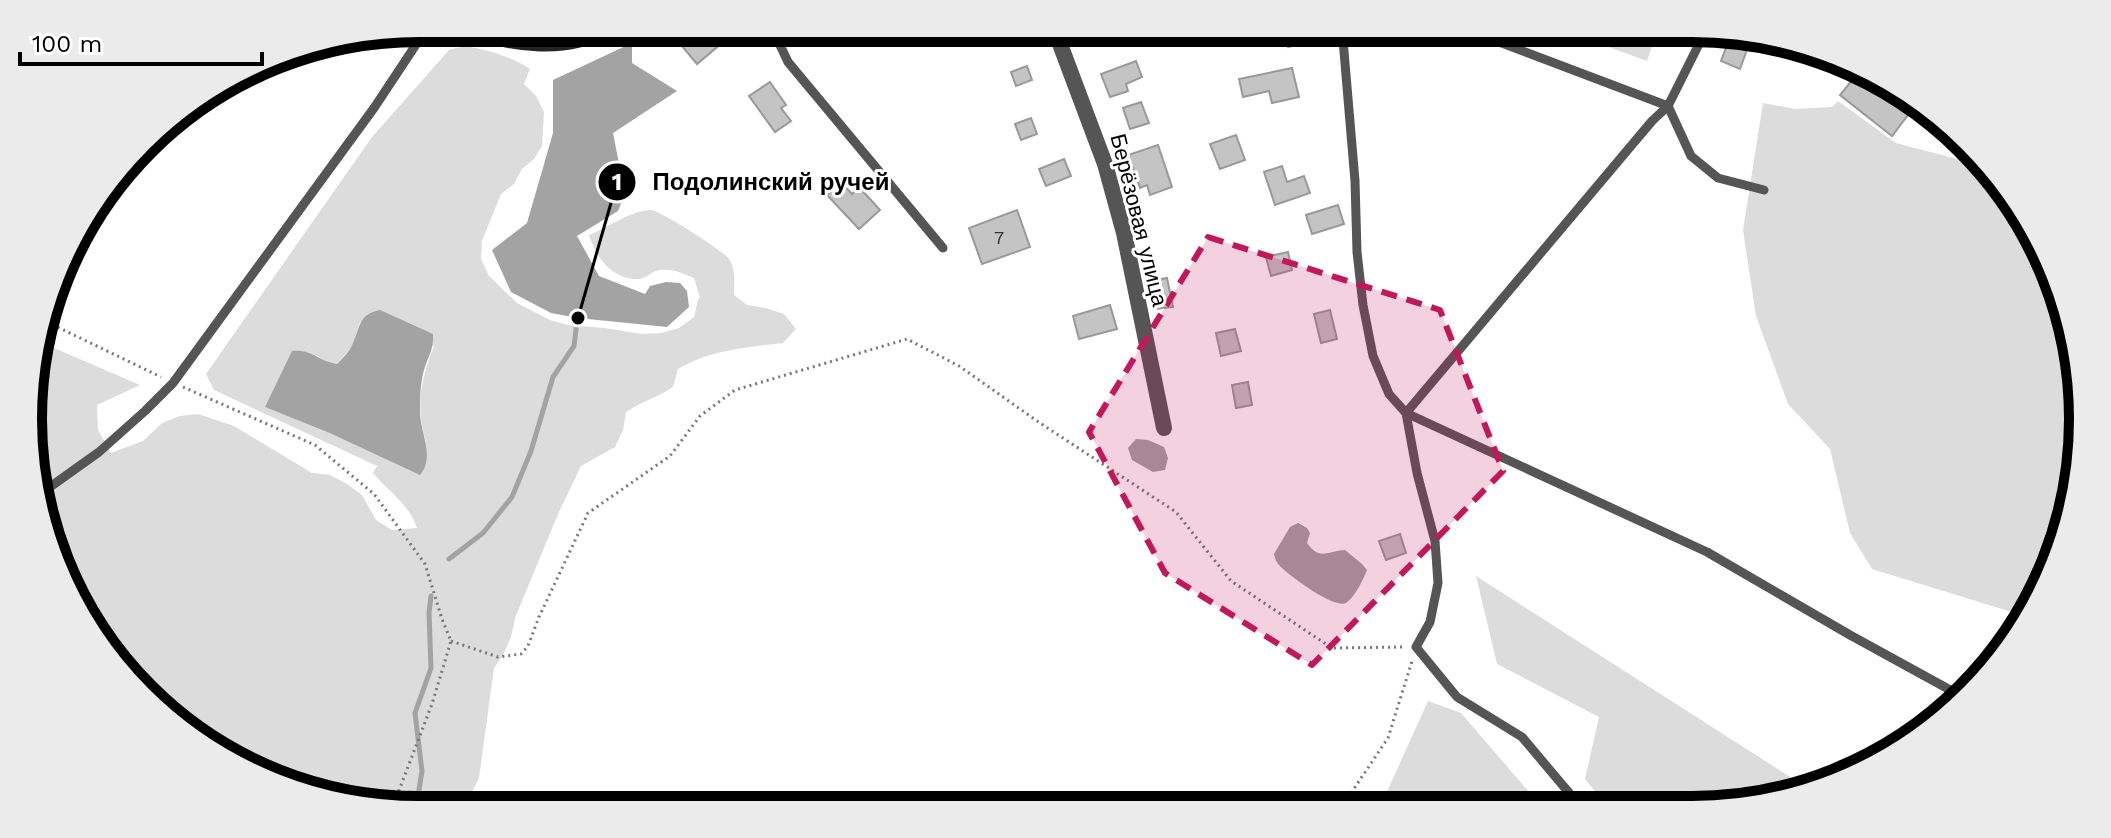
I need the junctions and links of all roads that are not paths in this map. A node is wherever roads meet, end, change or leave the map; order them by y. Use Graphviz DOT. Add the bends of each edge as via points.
graph roads {
  1 [pos="418,42"];
  2 [pos="517,42"];
  3 [pos="569,42"];
  4 [pos="779,42"];
  5 [pos="1060,42"];
  6 [pos="1343,42"];
  7 [pos="1499,42"];
  8 [pos="1700,42"];
  9 [pos="1668,106"];
  10 [pos="1764,190"];
  11 [pos="943,248"];
  12 [pos="1406,413"];
  13 [pos="1164,428"];
  14 [pos="48,488"];
  15 [pos="1953,691"];
  16 [pos="1572,796"];
  1 -- 14 [label="lane" via="173,383 99,452"];
  2 -- 3 [label="street"];
  4 -- 11 [label="lane" via="788,62"];
  5 -- 13 [label="street, Берёзовая улица" via="1124,233"];
  6 -- 12 [label="lane" via="1363,305 1373,356 1389,394"];
  7 -- 9 [label="lane"];
  8 -- 9 [label="lane"];
  9 -- 10 [label="lane" via="1691,156 1718,178"];
  9 -- 12 [label="lane"];
  12 -- 15 [label="lane" via="1707,552"];
  12 -- 16 [label="lane" via="1435,541 1438,583 1430,622 1416,647 1457,697 1522,737"];
}
